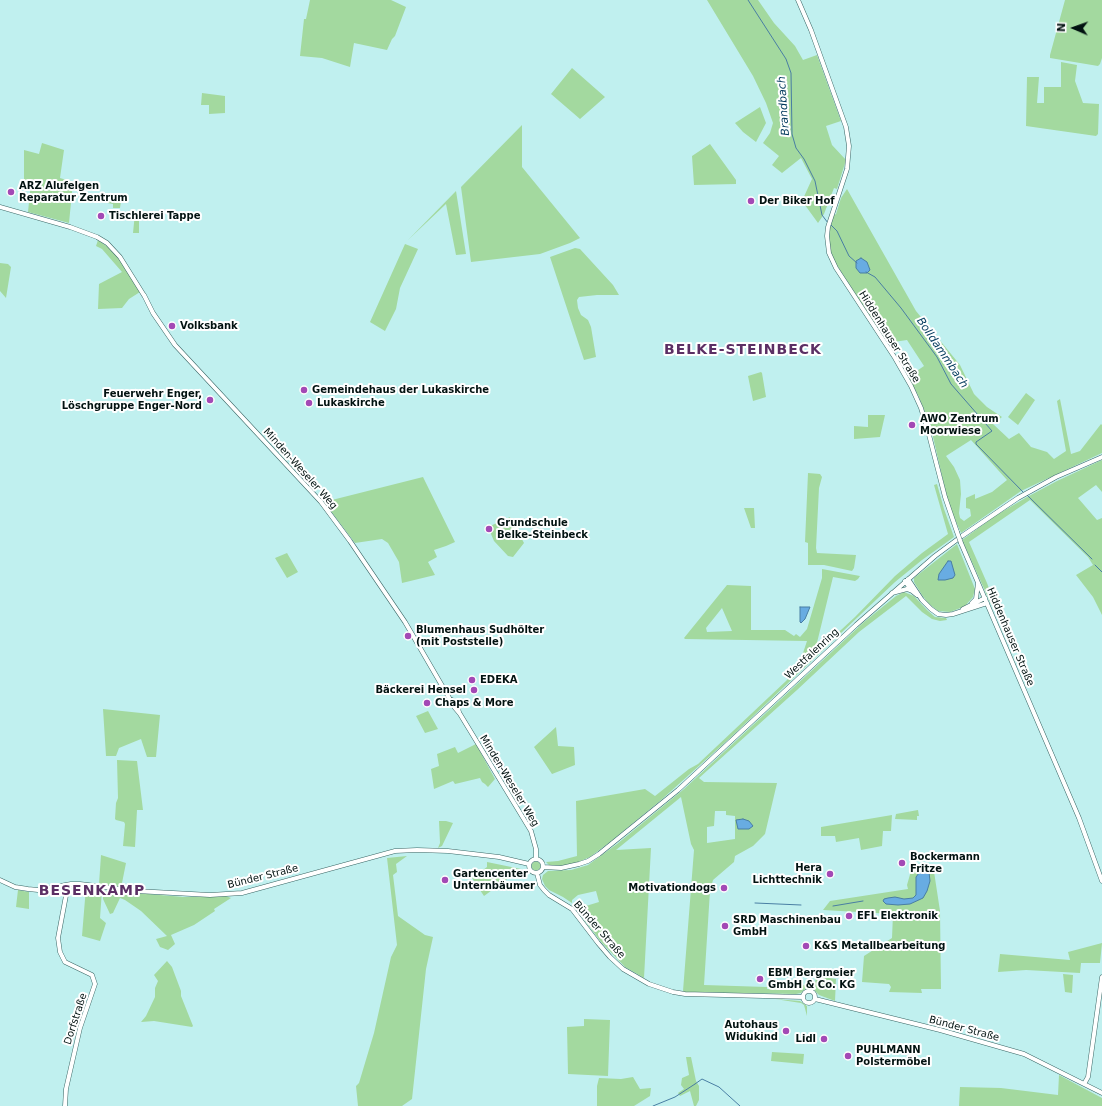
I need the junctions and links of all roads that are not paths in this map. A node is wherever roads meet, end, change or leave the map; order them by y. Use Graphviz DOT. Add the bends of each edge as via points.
graph roads {
  1 [pos="798,0"];
  2 [pos="0,207"];
  3 [pos="1102,457"];
  4 [pos="906,580"];
  5 [pos="978,582"];
  6 [pos="912,591"];
  7 [pos="890,594"];
  8 [pos="922,600"];
  9 [pos="986,600"];
  10 [pos="972,604"];
  11 [pos="959,612"];
  12 [pos="536,859"];
  13 [pos="529,864"];
  14 [pos="543,867"];
  15 [pos="537,873"];
  16 [pos="0,880"];
  17 [pos="1102,881"];
  18 [pos="68,885"];
  19 [pos="1102,977"];
  20 [pos="803,997"];
  21 [pos="815,999"];
  22 [pos="1084,1084"];
  23 [pos="1102,1093"];
  24 [pos="65,1106"];
  1 -- 5 [label="street, Hiddenhauser Straße, bridge" via="846,127 849,146 847,169 829,221 828,247 834,264 895,358 921,408 945,497"];
  2 -- 12 [label="street, Minden-Weseler Weg" via="97,237 107,243 120,257 153,314 175,345 321,502 405,622 530,831 536,848"];
  3 -- 4 [label="street, Westfalenring" via="1022,495 962,536"];
  4 -- 6 [label="street"];
  4 -- 7 [label="street, Westfalenring"];
  4 -- 8 [label="street"];
  5 -- 9 [label="street, Hiddenhauser Straße"];
  5 -- 10 [label="street" via="976,599"];
  6 -- 7 [label="street" via="907,589"];
  6 -- 8 [label="street"];
  7 -- 14 [label="street, Westfalenring" via="678,790 620,838 588,861 561,868"];
  8 -- 11 [label="street" via="938,614"];
  9 -- 10 [label="street"];
  9 -- 11 [label="street"];
  9 -- 17 [label="street, Hiddenhauser Straße" via="1079,818"];
  10 -- 11 [label="street"];
  12 -- 13 [label="street"];
  12 -- 14 [label="street" via="542,862"];
  13 -- 15 [label="street" via="531,871"];
  13 -- 18 [label="street, Bünder Straße" via="477,854 417,850 389,853 232,894 171,894"];
  14 -- 15 [label="street"];
  15 -- 20 [label="street, Bünder Straße" via="546,893 572,909 610,957 638,979 685,994"];
  16 -- 18 [label="street, Bünder Straße" via="38,890"];
  18 -- 24 [label="street, Dorfstraße" via="58,938 60,952 65,962 92,975 95,984 79,1034 66,1089"];
  19 -- 22 [label="street" via="1088,1077"];
  20 -- 21 [label="street" via="807,1003"];
  20 -- 21 [label="street" via="806,991 810,990 815,993"];
  21 -- 22 [label="street, Bünder Straße" via="1024,1054"];
  22 -- 23 [label="street, Bünder Straße"];
}
